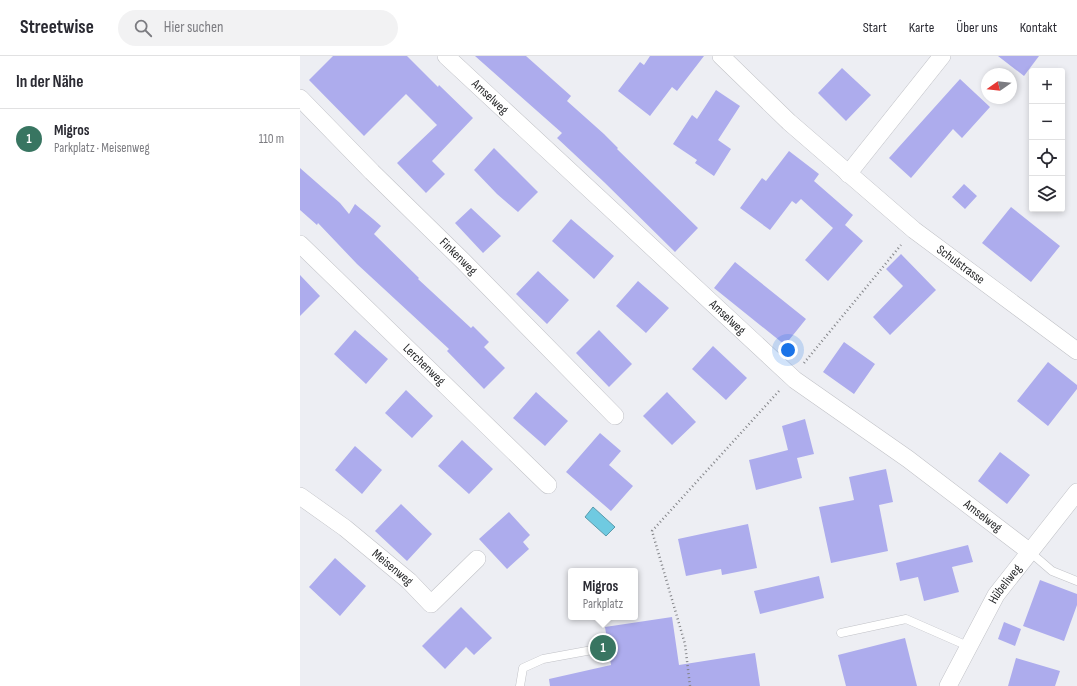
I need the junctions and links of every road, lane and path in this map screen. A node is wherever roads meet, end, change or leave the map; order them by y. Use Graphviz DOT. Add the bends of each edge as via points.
graph roads {
  1 [pos="446,56"];
  2 [pos="721,56"];
  3 [pos="942,56"];
  4 [pos="300,98"];
  5 [pos="848,174"];
  6 [pos="300,244"];
  7 [pos="1077,351"];
  8 [pos="615,416"];
  9 [pos="548,485"];
  10 [pos="1077,492"];
  11 [pos="300,496"];
  12 [pos="652,531"];
  13 [pos="1030,552"];
  14 [pos="476,559"];
  15 [pos="1077,581"];
  16 [pos="841,633"];
  17 [pos="970,647"];
  18 [pos="603,648"];
  19 [pos="520,686"];
  20 [pos="690,686"];
  21 [pos="948,686"];
  1 -- 13 [label="street, Amselweg" via="795,380 908,459"];
  2 -- 5 [label="street, Schulstrasse" via="789,122"];
  3 -- 5 [label="street"];
  4 -- 8 [label="street, Finkenweg"];
  5 -- 7 [label="street, Schulstrasse" via="914,230"];
  6 -- 9 [label="street, Lerchenweg"];
  10 -- 13 [label="street, Hübeliweg"];
  11 -- 14 [label="street, Meisenweg" via="345,528 409,581 431,604"];
  12 -- 20 [label="path" via="685,644"];
  13 -- 15 [label="lane" via="1052,571"];
  13 -- 17 [label="street, Hübeliweg" via="996,595"];
  16 -- 17 [label="lane" via="906,620"];
  17 -- 21 [label="street, Hübeliweg"];
  18 -- 19 [label="lane" via="546,658 523,668"];
}
